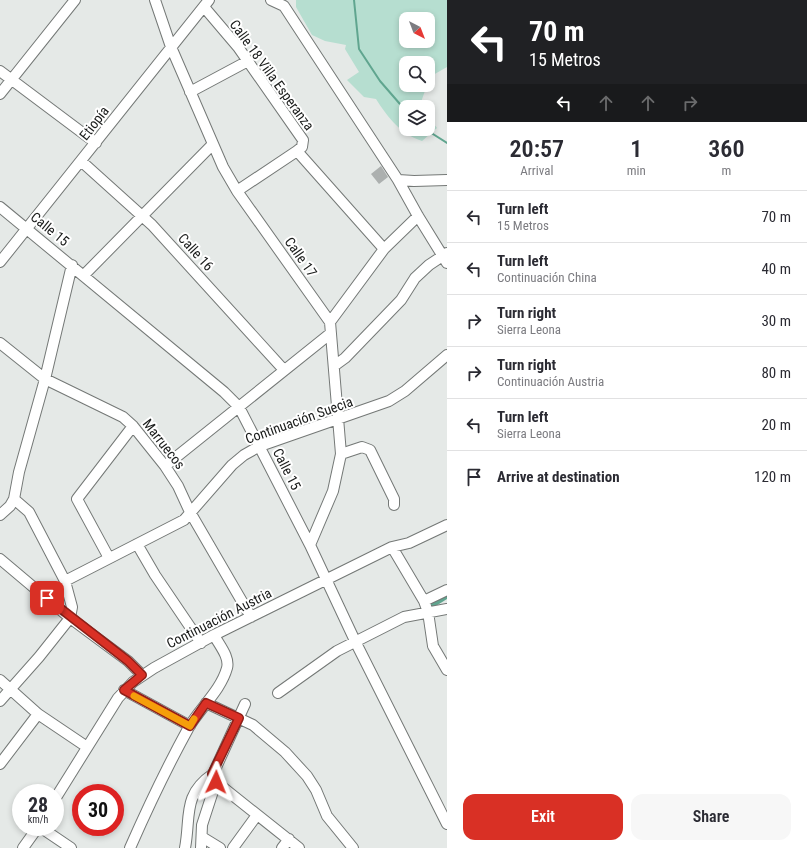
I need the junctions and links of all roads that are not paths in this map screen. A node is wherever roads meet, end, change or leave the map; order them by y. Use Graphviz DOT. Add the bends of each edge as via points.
graph roads {
  1 [pos="75,0"];
  2 [pos="154,0"];
  3 [pos="271,0"];
  4 [pos="207,3"];
  5 [pos="285,3"];
  6 [pos="171,47"];
  7 [pos="248,61"];
  8 [pos="0,71"];
  9 [pos="11,80"];
  10 [pos="190,92"];
  11 [pos="0,94"];
  12 [pos="96,143"];
  13 [pos="212,145"];
  14 [pos="297,151"];
  15 [pos="81,161"];
  16 [pos="398,180"];
  17 [pos="447,180"];
  18 [pos="237,191"];
  19 [pos="0,207"];
  20 [pos="143,216"];
  21 [pos="418,216"];
  22 [pos="27,228"];
  23 [pos="384,249"];
  24 [pos="446,257"];
  25 [pos="0,262"];
  26 [pos="72,265"];
  27 [pos="84,275"];
  28 [pos="330,322"];
  29 [pos="331,333"];
  30 [pos="0,343"];
  31 [pos="447,355"];
  32 [pos="334,366"];
  33 [pos="284,370"];
  34 [pos="45,379"];
  35 [pos="238,408"];
  36 [pos="337,418"];
  37 [pos="133,426"];
  38 [pos="260,446"];
  39 [pos="341,454"];
  40 [pos="165,466"];
  41 [pos="14,499"];
  42 [pos="394,505"];
  43 [pos="190,512"];
  44 [pos="0,515"];
  45 [pos="447,525"];
  46 [pos="137,544"];
  47 [pos="310,545"];
  48 [pos="392,547"];
  49 [pos="109,558"];
  50 [pos="0,559"];
  51 [pos="327,579"];
  52 [pos="65,580"];
  53 [pos="447,590"];
  54 [pos="424,601"];
  55 [pos="447,609"];
  56 [pos="428,612"];
  57 [pos="251,617"];
  58 [pos="70,618"];
  59 [pos="214,635"];
  60 [pos="201,642"];
  61 [pos="356,643"];
  62 [pos="447,670"];
  63 [pos="142,675"];
  64 [pos="0,680"];
  65 [pos="10,688"];
  66 [pos="124,690"];
  67 [pos="278,693"];
  68 [pos="0,701"];
  69 [pos="206,703"];
  70 [pos="245,704"];
  71 [pos="38,714"];
  72 [pos="239,718"];
  73 [pos="190,726"];
  74 [pos="87,747"];
  75 [pos="0,764"];
  76 [pos="214,778"];
  77 [pos="64,784"];
  78 [pos="257,815"];
  79 [pos="447,824"];
  80 [pos="32,836"];
  81 [pos="53,836"];
  82 [pos="202,837"];
  83 [pos="289,839"];
  84 [pos="23,848"];
  85 [pos="71,848"];
  86 [pos="130,848"];
  87 [pos="185,848"];
  88 [pos="202,848"];
  89 [pos="220,848"];
  90 [pos="233,848"];
  91 [pos="282,848"];
  92 [pos="299,848"];
  93 [pos="352,848"];
  1 -- 9 [label="street"];
  2 -- 6 [label="street, Calle 17"];
  3 -- 5 [label="street"];
  4 -- 6 [label="street, Etiopía"];
  4 -- 7 [label="street, Calle 18 Villa Esperanza"];
  5 -- 16 [label="street"];
  6 -- 10 [label="street, Calle 17"];
  6 -- 12 [label="street, Etiopía"];
  7 -- 10 [label="street"];
  7 -- 14 [label="street, Calle 18 Villa Esperanza" via="303,140 302,147"];
  8 -- 9 [label="street"];
  9 -- 11 [label="street"];
  9 -- 12 [label="street"];
  10 -- 13 [label="street, Calle 17"];
  12 -- 15 [label="street, Etiopía"];
  13 -- 18 [label="street, Calle 17"];
  13 -- 20 [label="street"];
  14 -- 18 [label="street"];
  14 -- 23 [label="street, Calle 18 Villa Esperanza"];
  15 -- 20 [label="street, Calle 16"];
  15 -- 22 [label="street, Etiopía"];
  16 -- 17 [label="street"];
  16 -- 21 [label="street"];
  18 -- 28 [label="street, Calle 17"];
  19 -- 22 [label="street, Calle 15"];
  20 -- 27 [label="street"];
  20 -- 33 [label="street, Calle 16"];
  21 -- 23 [label="street"];
  21 -- 24 [label="street"];
  22 -- 25 [label="street, Etiopía"];
  22 -- 26 [label="street, Calle 15"];
  23 -- 28 [label="street"];
  24 -- 32 [label="street" via="414,278 401,300 345,358"];
  26 -- 27 [label="street, Calle 15"];
  26 -- 34 [label="street"];
  27 -- 35 [label="street, Calle 15" via="224,392"];
  28 -- 29 [label="street"];
  29 -- 32 [label="street"];
  29 -- 33 [label="street"];
  30 -- 34 [label="street, Marruecos"];
  31 -- 36 [label="street, Continuación Suecia" via="397,398"];
  32 -- 36 [label="street"];
  33 -- 35 [label="street"];
  34 -- 37 [label="street, Marruecos" via="123,417"];
  34 -- 41 [label="street"];
  35 -- 38 [label="street, Calle 15"];
  35 -- 40 [label="street"];
  36 -- 38 [label="street, Continuación Suecia"];
  36 -- 39 [label="street"];
  37 -- 40 [label="street, Marruecos"];
  37 -- 49 [label="street" via="76,500"];
  38 -- 43 [label="street, Continuación Suecia" via="244,454 232,465"];
  38 -- 47 [label="street, Calle 15"];
  39 -- 42 [label="street" via="362,447 370,450 394,499"];
  39 -- 47 [label="street" via="333,491"];
  40 -- 43 [label="street, Marruecos"];
  41 -- 44 [label="street"];
  41 -- 52 [label="street" via="29,512"];
  43 -- 46 [label="street, Continuación Suecia" via="184,520"];
  43 -- 57 [label="street, Marruecos"];
  45 -- 48 [label="street, Continuación Austria" via="409,543"];
  46 -- 49 [label="street, Continuación Suecia"];
  46 -- 60 [label="street"];
  47 -- 51 [label="street, Calle 15"];
  48 -- 51 [label="street, Continuación Austria"];
  48 -- 54 [label="street"];
  49 -- 52 [label="street, Continuación Suecia"];
  50 -- 58 [label="street"];
  51 -- 57 [label="street, Continuación Austria"];
  51 -- 61 [label="street, Calle 15"];
  52 -- 58 [label="street" via="72,607"];
  53 -- 54 [label="street"];
  54 -- 56 [label="street"];
  55 -- 56 [label="street"];
  56 -- 61 [label="street" via="404,617"];
  56 -- 62 [label="street" via="433,646"];
  57 -- 59 [label="street, Continuación Austria"];
  58 -- 63 [label="street" via="128,661"];
  58 -- 65 [label="street"];
  59 -- 60 [label="street, Continuación Austria"];
  59 -- 69 [label="street" via="227,659 227,668"];
  60 -- 63 [label="street, Continuación Austria"];
  61 -- 67 [label="street" via="337,651"];
  61 -- 79 [label="street, Calle 15"];
  63 -- 66 [label="street, Continuación Austria"];
  64 -- 65 [label="street"];
  65 -- 68 [label="street"];
  65 -- 71 [label="street"];
  66 -- 73 [label="street"];
  66 -- 74 [label="street, Continuación Austria"];
  69 -- 72 [label="street"];
  69 -- 73 [label="street"];
  70 -- 72 [label="street"];
  71 -- 74 [label="street"];
  71 -- 75 [label="street"];
  72 -- 76 [label="street"];
  72 -- 93 [label="street" via="263,732 303,770 316,790 327,816"];
  73 -- 86 [label="street" via="159,784"];
  74 -- 77 [label="street, Continuación Austria"];
  76 -- 78 [label="street"];
  76 -- 82 [label="street" via="202,825"];
  76 -- 87 [label="street" via="202,781 189,805"];
  78 -- 83 [label="street"];
  78 -- 90 [label="street"];
  80 -- 84 [label="street"];
  81 -- 85 [label="street"];
  82 -- 88 [label="street"];
  82 -- 89 [label="street"];
  83 -- 91 [label="street"];
  83 -- 92 [label="street"];
}
